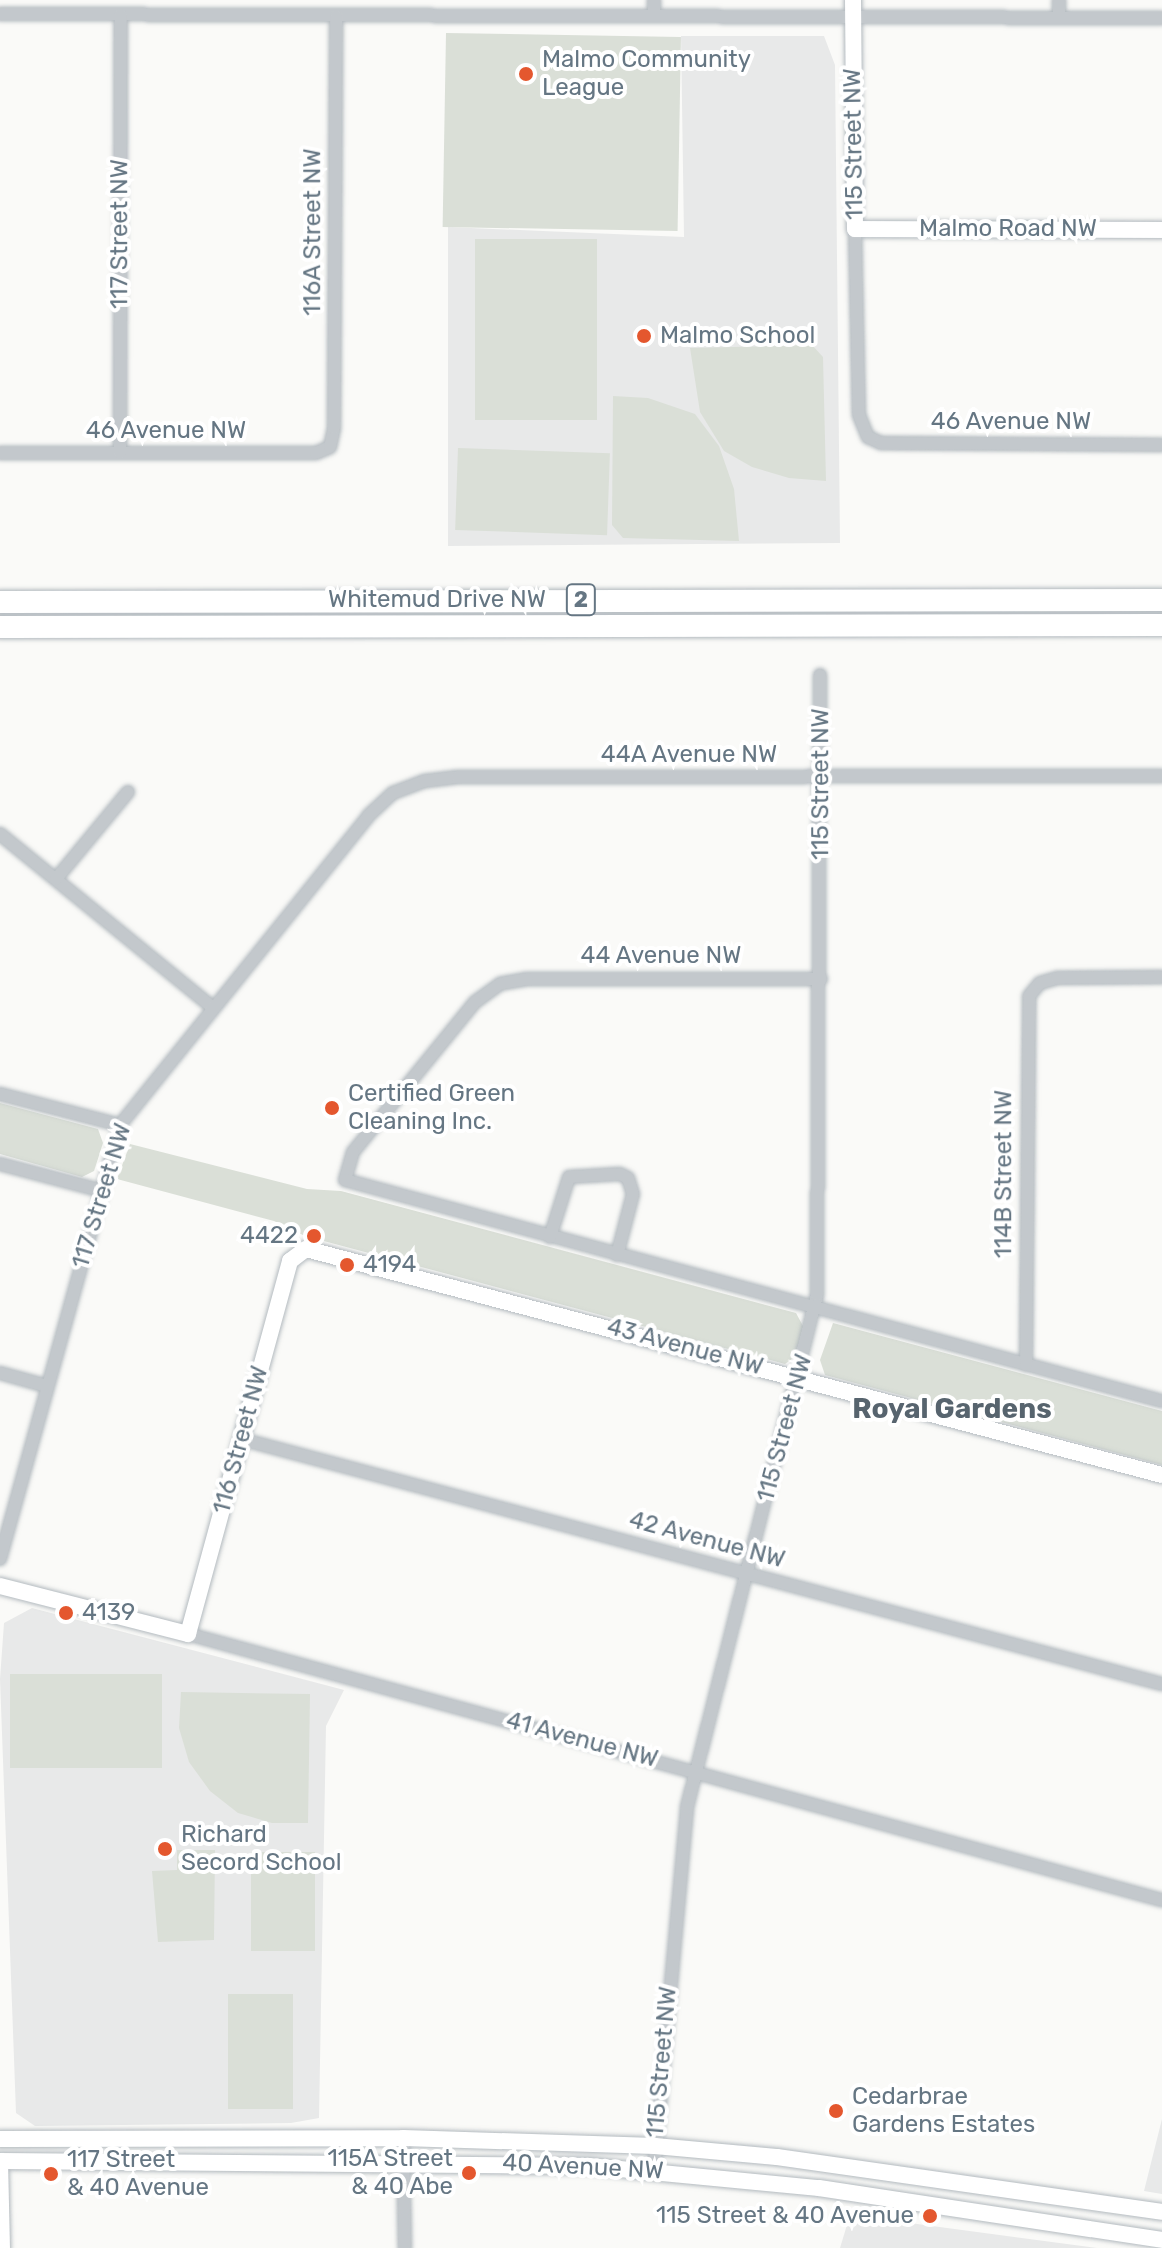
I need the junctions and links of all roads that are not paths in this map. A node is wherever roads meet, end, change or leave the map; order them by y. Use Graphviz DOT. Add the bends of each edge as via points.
graph roads {
  1 [pos="456,0"];
  2 [pos="654,0"];
  3 [pos="1059,0"];
  4 [pos="853,9"];
  5 [pos="0,14"];
  6 [pos="121,15"];
  7 [pos="336,16"];
  8 [pos="456,16"];
  9 [pos="654,16"];
  10 [pos="1059,18"];
  11 [pos="1162,18"];
  12 [pos="855,229"];
  13 [pos="1162,230"];
  14 [pos="863,432"];
  15 [pos="1162,445"];
  16 [pos="330,447"];
  17 [pos="0,453"];
  18 [pos="120,453"];
  19 [pos="1162,600"];
  20 [pos="0,602"];
  21 [pos="1162,625"];
  22 [pos="0,627"];
  23 [pos="820,675"];
  24 [pos="821,776"];
  25 [pos="1162,776"];
  26 [pos="408,785"];
  27 [pos="128,792"];
  28 [pos="0,834"];
  29 [pos="56,879"];
  30 [pos="1162,977"];
  31 [pos="821,979"];
  32 [pos="213,1008"];
  33 [pos="0,1088"];
  34 [pos="5,1096"];
  35 [pos="120,1125"];
  36 [pos="0,1164"];
  37 [pos="99,1190"];
  38 [pos="550,1237"];
  39 [pos="300,1251"];
  40 [pos="617,1255"];
  41 [pos="816,1309"];
  42 [pos="1026,1365"];
  43 [pos="0,1373"];
  44 [pos="799,1377"];
  45 [pos="47,1386"];
  46 [pos="1162,1401"];
  47 [pos="241,1439"];
  48 [pos="1162,1475"];
  49 [pos="0,1559"];
  50 [pos="746,1573"];
  51 [pos="0,1586"];
  52 [pos="188,1634"];
  53 [pos="1162,1684"];
  54 [pos="694,1771"];
  55 [pos="1162,1900"];
  56 [pos="403,2138"];
  57 [pos="0,2139"];
  58 [pos="655,2146"];
  59 [pos="0,2161"];
  60 [pos="404,2161"];
  61 [pos="654,2171"];
  62 [pos="1162,2212"];
  63 [pos="1162,2240"];
  64 [pos="2,2248"];
  65 [pos="405,2248"];
  1 -- 8 [label="street"];
  2 -- 9 [label="street"];
  3 -- 10 [label="street"];
  4 -- 9 [label="street"];
  4 -- 10 [label="street"];
  4 -- 12 [label="street, 115 Street NW"];
  5 -- 6 [label="street"];
  6 -- 7 [label="street"];
  6 -- 18 [label="street, 117 Street NW"];
  7 -- 8 [label="street"];
  7 -- 16 [label="street, 116A Street NW"];
  8 -- 9 [label="street"];
  10 -- 11 [label="street"];
  12 -- 13 [label="street, Malmo Road NW"];
  12 -- 14 [label="street, 115 Street NW"];
  14 -- 15 [label="street, 46 Avenue NW" via="881,443"];
  16 -- 18 [label="street, 46 Avenue NW" via="316,453"];
  17 -- 18 [label="street, 46 Avenue NW"];
  19 -- 20 [label="highway, Whitemud Drive NW / 2"];
  21 -- 22 [label="highway, Whitemud Drive NW / 2"];
  23 -- 24 [label="street, 115 Street NW"];
  24 -- 25 [label="street, 44A Avenue NW"];
  24 -- 26 [label="street, 44A Avenue NW" via="458,777"];
  24 -- 31 [label="street, 115 Street NW"];
  26 -- 32 [label="street, 117 Street NW" via="368,816"];
  27 -- 29 [label="street"];
  28 -- 29 [label="street"];
  29 -- 32 [label="street"];
  30 -- 42 [label="street, 114B Street NW" via="1057,978 1035,986 1026,1009"];
  31 -- 38 [label="street, 44 Avenue NW" via="527,979 500,984 475,1002 353,1152 345,1180"];
  31 -- 41 [label="street, 115 Street NW"];
  32 -- 35 [label="street, 117 Street NW"];
  33 -- 34 [label="street"];
  34 -- 35 [label="street"];
  35 -- 37 [label="street, 117 Street NW"];
  36 -- 37 [label="street"];
  37 -- 45 [label="street, 117 Street NW"];
  38 -- 40 [label="street"];
  38 -- 40 [label="street" via="569,1177 620,1174 628,1178 633,1194"];
  39 -- 44 [label="street, 43 Avenue NW" via="323,1250"];
  39 -- 47 [label="street, 116 Street NW" via="290,1261"];
  40 -- 41 [label="street"];
  41 -- 42 [label="street"];
  41 -- 44 [label="street, 115 Street NW"];
  42 -- 46 [label="street"];
  43 -- 45 [label="street"];
  44 -- 48 [label="street, 43 Avenue NW"];
  44 -- 50 [label="street, 115 Street NW"];
  45 -- 49 [label="street, 117 Street NW"];
  47 -- 50 [label="street, 42 Avenue NW"];
  47 -- 52 [label="street, 116 Street NW"];
  50 -- 53 [label="street, 42 Avenue NW"];
  50 -- 54 [label="street, 115 Street NW"];
  51 -- 52 [label="street, 41 Avenue NW"];
  52 -- 54 [label="street, 41 Avenue NW"];
  54 -- 55 [label="street, 41 Avenue NW"];
  54 -- 58 [label="street, 115 Street NW" via="681,1842"];
  56 -- 57 [label="street, 40 Avenue NW"];
  56 -- 58 [label="street, 40 Avenue NW"];
  56 -- 60 [label="street"];
  58 -- 61 [label="street, 115 Street NW"];
  58 -- 62 [label="street, 40 Avenue NW" via="777,2157"];
  59 -- 60 [label="street, 40 Avenue NW"];
  59 -- 64 [label="street"];
  60 -- 61 [label="street, 40 Avenue NW"];
  60 -- 65 [label="street"];
  61 -- 63 [label="street, 40 Avenue NW" via="819,2188"];
}
